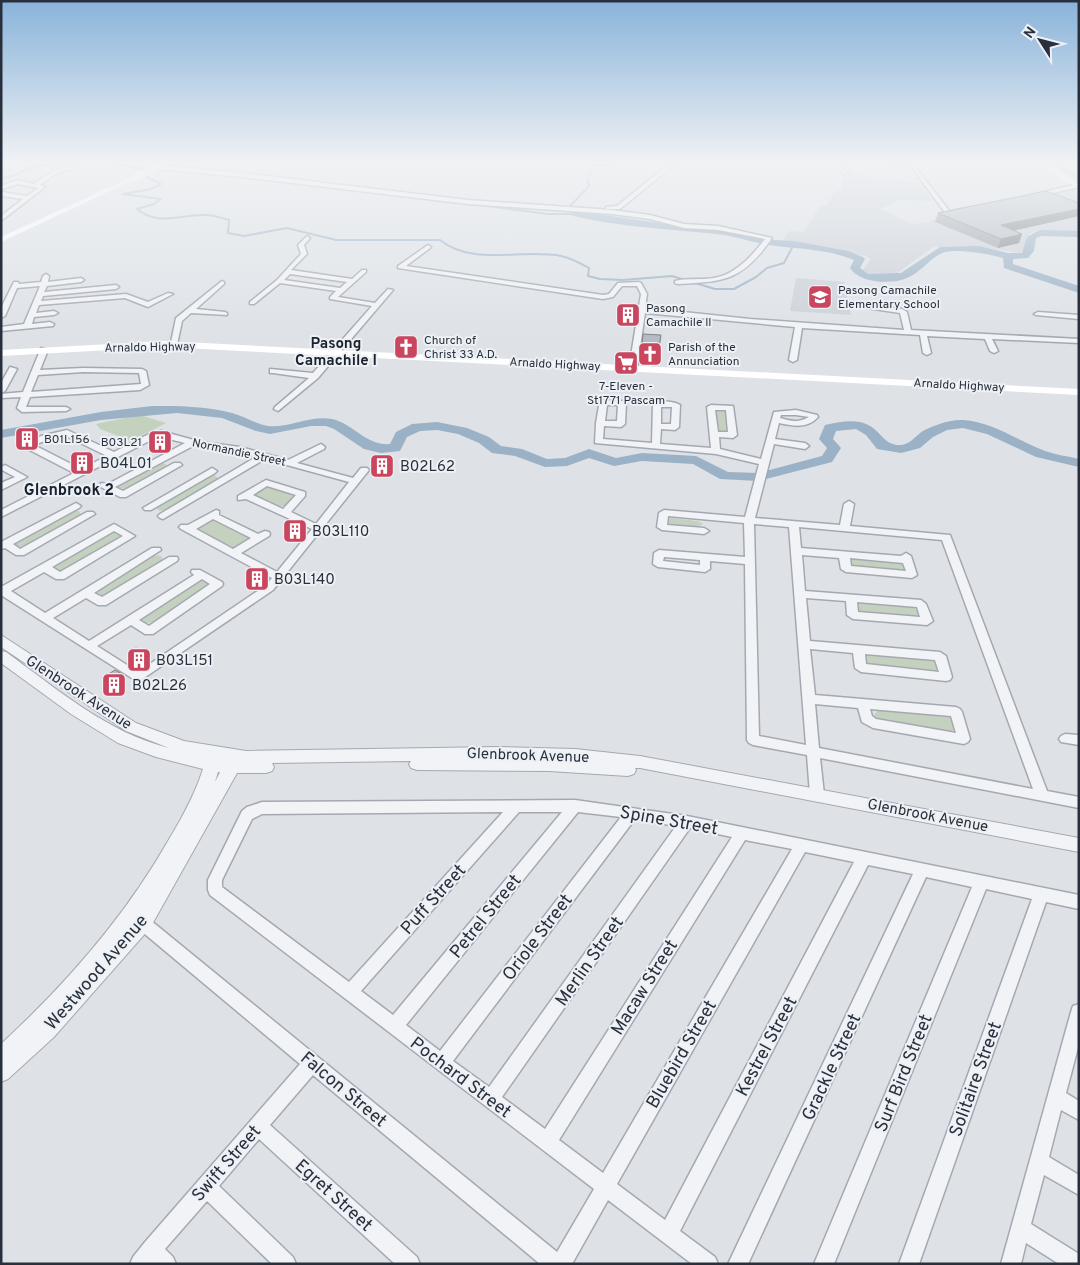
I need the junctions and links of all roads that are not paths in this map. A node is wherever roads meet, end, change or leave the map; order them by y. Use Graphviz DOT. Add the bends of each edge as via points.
graph roads {
  1 [pos="40,220"];
  2 [pos="661,220"];
  3 [pos="1,238"];
  4 [pos="306,238"];
  5 [pos="428,247"];
  6 [pos="364,271"];
  7 [pos="288,272"];
  8 [pos="46,276"];
  9 [pos="80,280"];
  10 [pos="279,281"];
  11 [pos="352,281"];
  12 [pos="677,282"];
  13 [pos="222,283"];
  14 [pos="44,284"];
  15 [pos="116,287"];
  16 [pos="341,290"];
  17 [pos="390,290"];
  18 [pos="40,294"];
  19 [pos="170,294"];
  20 [pos="37,303"];
  21 [pos="252,303"];
  22 [pos="377,305"];
  23 [pos="869,307"];
  24 [pos="641,310"];
  25 [pos="190,311"];
  26 [pos="54,313"];
  27 [pos="225,314"];
  28 [pos="1038,314"];
  29 [pos="32,315"];
  30 [pos="1,316"];
  31 [pos="1079,318"];
  32 [pos="50,324"];
  33 [pos="27,326"];
  34 [pos="799,326"];
  35 [pos="1,329"];
  36 [pos="908,332"];
  37 [pos="922,333"];
  38 [pos="987,336"];
  39 [pos="1079,341"];
  40 [pos="165,345"];
  41 [pos="44,350"];
  42 [pos="994,351"];
  43 [pos="1,353"];
  44 [pos="334,353"];
  45 [pos="927,353"];
  46 [pos="793,360"];
  47 [pos="633,368"];
  48 [pos="13,369"];
  49 [pos="273,371"];
  50 [pos="36,373"];
  51 [pos="315,376"];
  52 [pos="1,391"];
  53 [pos="1079,392"];
  54 [pos="28,395"];
  55 [pos="1,396"];
  56 [pos="278,408"];
  57 [pos="66,409"];
  58 [pos="776,420"];
  59 [pos="600,423"];
  60 [pos="657,426"];
  61 [pos="714,434"];
  62 [pos="229,439"];
  63 [pos="771,441"];
  64 [pos="192,443"];
  65 [pos="217,446"];
  66 [pos="656,446"];
  67 [pos="805,446"];
  68 [pos="321,447"];
  69 [pos="716,450"];
  70 [pos="115,456"];
  71 [pos="264,456"];
  72 [pos="163,458"];
  73 [pos="289,463"];
  74 [pos="364,470"];
  75 [pos="5,471"];
  76 [pos="81,473"];
  77 [pos="762,473"];
  78 [pos="227,478"];
  79 [pos="355,481"];
  80 [pos="1,487"];
  81 [pos="849,504"];
  82 [pos="285,513"];
  83 [pos="1,514"];
  84 [pos="704,518"];
  85 [pos="750,521"];
  86 [pos="794,525"];
  87 [pos="317,528"];
  88 [pos="844,529"];
  89 [pos="4,545"];
  90 [pos="797,551"];
  91 [pos="234,553"];
  92 [pos="844,555"];
  93 [pos="704,557"];
  94 [pos="750,561"];
  95 [pos="44,567"];
  96 [pos="280,576"];
  97 [pos="2,590"];
  98 [pos="86,593"];
  99 [pos="800,594"];
  100 [pos="851,598"];
  101 [pos="45,618"];
  102 [pos="131,620"];
  103 [pos="1,640"];
  104 [pos="804,645"];
  105 [pos="90,646"];
  106 [pos="858,649"];
  107 [pos="1,656"];
  108 [pos="809,699"];
  109 [pos="864,704"];
  110 [pos="1065,739"];
  111 [pos="1079,740"];
  112 [pos="814,751"];
  113 [pos="214,759"];
  114 [pos="235,762"];
  115 [pos="817,794"];
  116 [pos="1042,796"];
  117 [pos="1079,803"];
  118 [pos="516,806"];
  119 [pos="575,806"];
  120 [pos="632,813"];
  121 [pos="687,822"];
  122 [pos="742,833"];
  123 [pos="802,845"];
  124 [pos="1079,845"];
  125 [pos="1079,853"];
  126 [pos="864,858"];
  127 [pos="923,870"];
  128 [pos="982,881"];
  129 [pos="215,890"];
  130 [pos="1042,894"];
  131 [pos="1079,902"];
  132 [pos="137,919"];
  133 [pos="350,992"];
  134 [pos="1079,1012"];
  135 [pos="395,1026"];
  136 [pos="1075,1042"];
  137 [pos="1,1058"];
  138 [pos="313,1062"];
  139 [pos="442,1062"];
  140 [pos="1,1072"];
  141 [pos="1056,1098"];
  142 [pos="491,1099"];
  143 [pos="1079,1111"];
  144 [pos="258,1126"];
  145 [pos="547,1142"];
  146 [pos="1038,1162"];
  147 [pos="206,1186"];
  148 [pos="605,1186"];
  149 [pos="1079,1186"];
  150 [pos="1020,1228"];
  151 [pos="668,1234"];
  152 [pos="146,1256"];
  153 [pos="166,1264"];
  154 [pos="286,1264"];
  155 [pos="410,1264"];
  156 [pos="556,1264"];
  157 [pos="561,1264"];
  158 [pos="708,1264"];
  159 [pos="738,1264"];
  160 [pos="824,1264"];
  161 [pos="909,1264"];
  162 [pos="1011,1264"];
  163 [pos="1077,1264"];
  1 -- 3 [label="main road"];
  2 -- 12 [label="street" via="764,236 768,240 728,278"];
  4 -- 7 [label="street" via="301,245 304,254"];
  5 -- 24 [label="street" via="400,267 603,297 611,296 620,284 638,283 644,294"];
  6 -- 11 [label="street"];
  7 -- 10 [label="street"];
  7 -- 11 [label="street"];
  8 -- 14 [label="street"];
  9 -- 14 [label="street"];
  10 -- 16 [label="street"];
  10 -- 21 [label="street"];
  11 -- 16 [label="street"];
  13 -- 25 [label="street"];
  14 -- 18 [label="street"];
  14 -- 30 [label="street" via="15,285"];
  15 -- 18 [label="street"];
  16 -- 22 [label="street" via="332,298"];
  17 -- 22 [label="street"];
  18 -- 20 [label="street"];
  19 -- 20 [label="street" via="148,306 126,296"];
  20 -- 29 [label="street"];
  22 -- 44 [label="street"];
  23 -- 36 [label="street" via="900,310"];
  24 -- 34 [label="street" via="719,320 790,322"];
  24 -- 47 [label="street"];
  25 -- 27 [label="street"];
  25 -- 40 [label="street" via="179,320"];
  26 -- 29 [label="street"];
  28 -- 31 [label="street"];
  29 -- 33 [label="street"];
  32 -- 33 [label="street"];
  33 -- 35 [label="street"];
  34 -- 36 [label="street"];
  34 -- 46 [label="street"];
  36 -- 37 [label="street"];
  37 -- 38 [label="street"];
  37 -- 45 [label="street"];
  38 -- 39 [label="street"];
  38 -- 42 [label="street"];
  40 -- 41 [label="main road, Arnaldo Highway"];
  40 -- 44 [label="main road, Arnaldo Highway"];
  41 -- 43 [label="main road, Arnaldo Highway"];
  41 -- 50 [label="street"];
  44 -- 47 [label="main road, Arnaldo Highway"];
  44 -- 51 [label="street"];
  47 -- 53 [label="main road, Arnaldo Highway"];
  48 -- 52 [label="street"];
  49 -- 51 [label="street"];
  50 -- 54 [label="street"];
  50 -- 54 [label="street" via="142,371 145,385 140,388"];
  51 -- 56 [label="street"];
  54 -- 55 [label="street"];
  54 -- 57 [label="street" via="22,409"];
  58 -- 63 [label="street"];
  59 -- 66 [label="street" via="598,442"];
  60 -- 66 [label="street"];
  61 -- 69 [label="street"];
  62 -- 65 [label="street"];
  63 -- 67 [label="street"];
  63 -- 77 [label="street"];
  64 -- 65 [label="street, Normandie Street"];
  64 -- 70 [label="street, Normandie Street" via="161,434"];
  64 -- 72 [label="street"];
  65 -- 71 [label="street, Normandie Street"];
  66 -- 69 [label="street"];
  68 -- 73 [label="street"];
  69 -- 77 [label="street"];
  70 -- 76 [label="street"];
  70 -- 76 [label="street" via="66,433 25,444"];
  71 -- 73 [label="street, Normandie Street"];
  71 -- 78 [label="street"];
  72 -- 72 [label="street" via="106,486 123,495 177,465"];
  73 -- 79 [label="street, Normandie Street"];
  74 -- 79 [label="street"];
  75 -- 80 [label="street" via="22,477"];
  76 -- 83 [label="street"];
  77 -- 85 [label="street"];
  78 -- 78 [label="street" via="165,517 145,507 210,470"];
  79 -- 87 [label="street"];
  81 -- 88 [label="street"];
  82 -- 82 [label="street" via="243,497 266,483 302,494"];
  82 -- 87 [label="street"];
  84 -- 84 [label="street" via="664,513 662,527 704,533"];
  84 -- 85 [label="street"];
  85 -- 86 [label="street"];
  85 -- 94 [label="street"];
  86 -- 88 [label="street"];
  86 -- 90 [label="street"];
  87 -- 96 [label="street"];
  88 -- 116 [label="street" via="946,536"];
  89 -- 89 [label="street" via="20,552 90,514 73,504"];
  90 -- 92 [label="street"];
  90 -- 99 [label="street"];
  91 -- 91 [label="street" via="187,528 214,514 261,536"];
  91 -- 96 [label="street"];
  92 -- 92 [label="street" via="846,570 912,575 907,558"];
  93 -- 94 [label="street"];
  94 -- 112 [label="street" via="753,740"];
  95 -- 95 [label="street" via="114,527 130,536 60,577"];
  95 -- 97 [label="street"];
  96 -- 105 [label="street" via="268,588 138,678"];
  97 -- 101 [label="street"];
  98 -- 98 [label="street" via="102,602 173,559 153,548"];
  98 -- 101 [label="street"];
  99 -- 100 [label="street"];
  99 -- 104 [label="street"];
  100 -- 100 [label="street" via="921,604 926,621 853,615"];
  101 -- 105 [label="street"];
  102 -- 102 [label="street" via="149,631 218,584 198,573"];
  102 -- 105 [label="street"];
  103 -- 113 [label="street, Glenbrook Avenue" via="131,727"];
  104 -- 106 [label="street"];
  104 -- 108 [label="street"];
  106 -- 106 [label="street" via="940,656 946,677 861,668"];
  107 -- 113 [label="street, Glenbrook Avenue" via="76,710 124,739 156,751"];
  108 -- 109 [label="street"];
  108 -- 112 [label="street"];
  109 -- 109 [label="street" via="866,719 873,723 964,739 956,712"];
  110 -- 111 [label="street"];
  112 -- 115 [label="street"];
  112 -- 116 [label="street"];
  113 -- 114 [label="street, Glenbrook Avenue"];
  113 -- 132 [label="street, Westwood Avenue" via="206,784"];
  114 -- 115 [label="street, Glenbrook Avenue" via="260,758 499,753 575,755 681,768"];
  114 -- 125 [label="street, Glenbrook Avenue" via="499,763 612,768 677,777"];
  114 -- 132 [label="street, Westwood Avenue"];
  115 -- 124 [label="street, Glenbrook Avenue"];
  116 -- 117 [label="street"];
  118 -- 119 [label="street, Spine Street"];
  118 -- 129 [label="street, Spine Street" via="252,810 244,820 216,880"];
  118 -- 133 [label="street, Puff Street"];
  119 -- 120 [label="street, Spine Street"];
  119 -- 135 [label="street, Petrel Street"];
  120 -- 121 [label="street, Spine Street"];
  120 -- 139 [label="street, Oriole Street"];
  121 -- 122 [label="street, Spine Street"];
  121 -- 142 [label="street, Merlin Street"];
  122 -- 123 [label="street, Spine Street"];
  122 -- 145 [label="street, Macaw Street"];
  123 -- 126 [label="street, Spine Street"];
  123 -- 148 [label="street, Bluebird Street"];
  126 -- 127 [label="street, Spine Street"];
  126 -- 151 [label="street, Kestrel Street"];
  127 -- 128 [label="street, Spine Street"];
  127 -- 159 [label="street, Grackle Street"];
  128 -- 130 [label="street, Spine Street"];
  128 -- 160 [label="street, Surf Bird Street"];
  129 -- 133 [label="street, Pochard Street"];
  130 -- 131 [label="street, Spine Street"];
  130 -- 161 [label="street, Solitaire Street"];
  132 -- 137 [label="street, Westwood Avenue" via="39,1024"];
  132 -- 138 [label="street, Falcon Street"];
  132 -- 140 [label="street, Westwood Avenue" via="46,1030"];
  133 -- 135 [label="street, Pochard Street"];
  134 -- 136 [label="street"];
  135 -- 139 [label="street, Pochard Street"];
  136 -- 141 [label="street"];
  138 -- 144 [label="street, Swift Street"];
  138 -- 156 [label="street, Falcon Street"];
  139 -- 142 [label="street, Pochard Street"];
  141 -- 143 [label="street"];
  141 -- 146 [label="street"];
  142 -- 145 [label="street, Pochard Street"];
  144 -- 147 [label="street, Swift Street"];
  144 -- 155 [label="street, Egret Street"];
  145 -- 148 [label="street, Pochard Street"];
  146 -- 149 [label="street"];
  146 -- 150 [label="street"];
  147 -- 152 [label="street, Swift Street"];
  147 -- 154 [label="street"];
  148 -- 151 [label="street, Pochard Street"];
  148 -- 157 [label="street, Bluebird Street"];
  150 -- 162 [label="street"];
  150 -- 163 [label="street"];
  151 -- 158 [label="street, Pochard Street"];
  152 -- 153 [label="street"];
}
